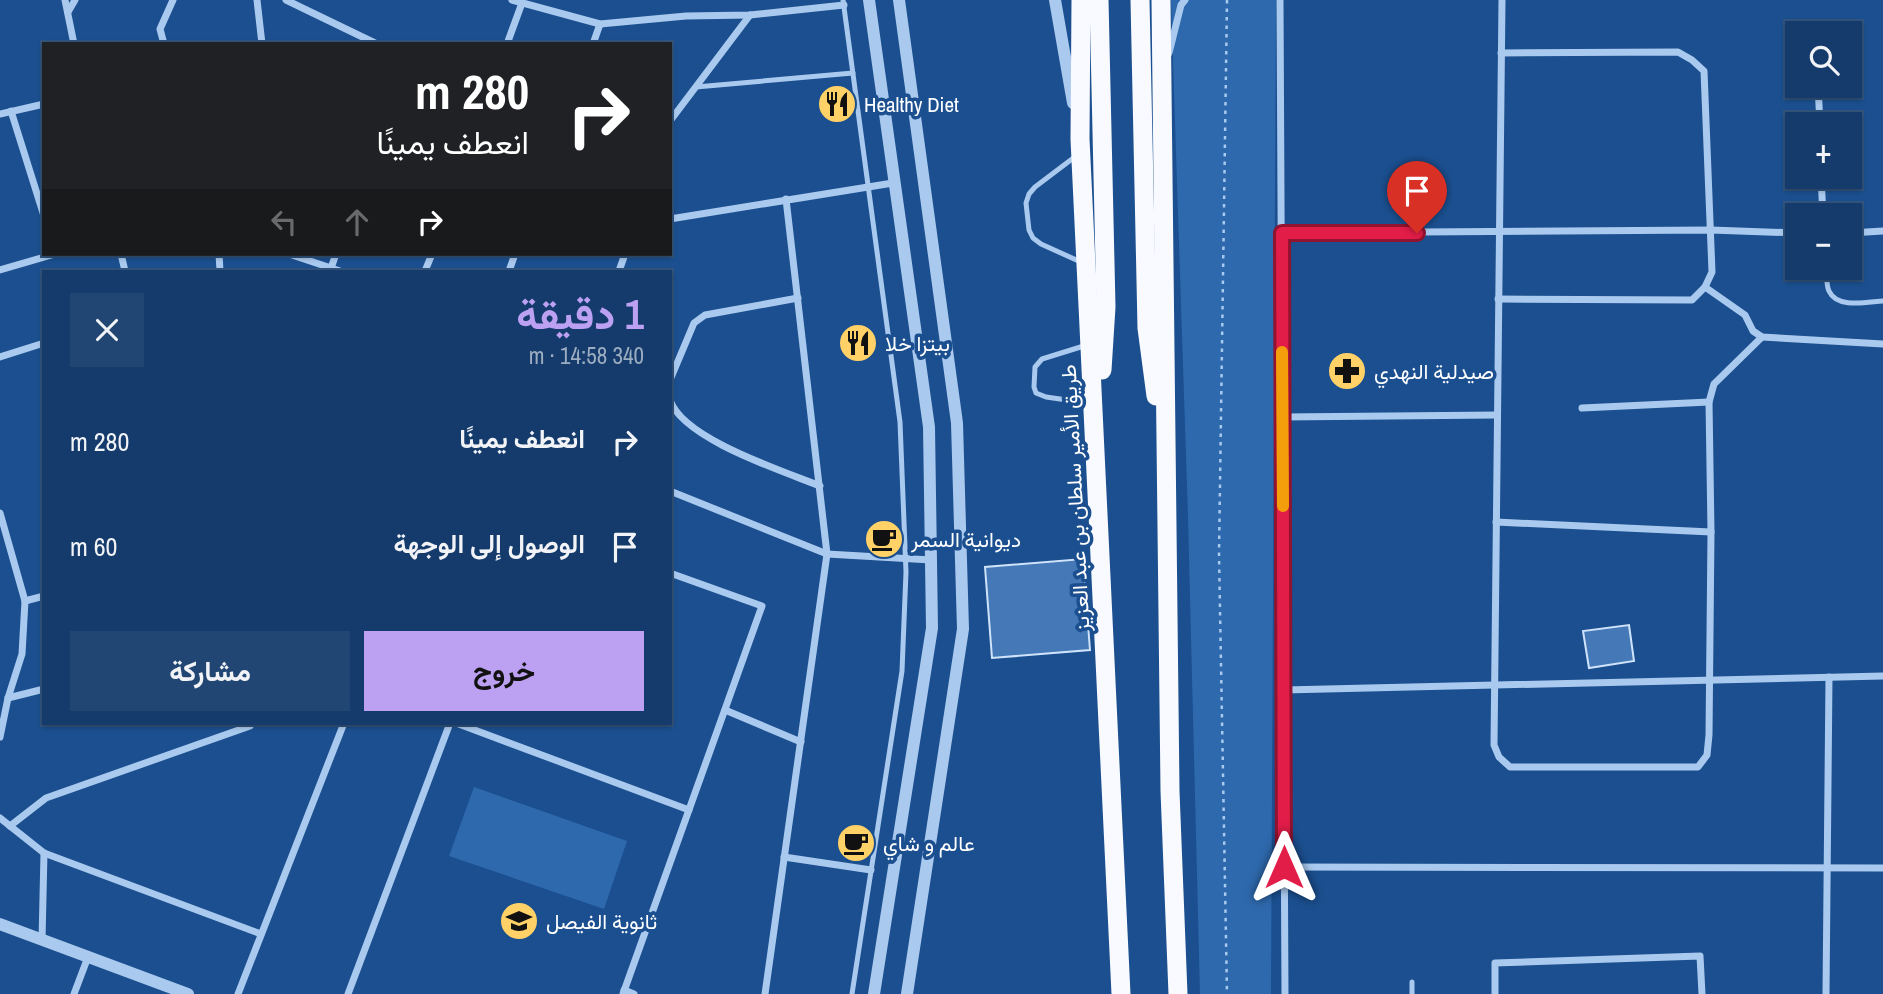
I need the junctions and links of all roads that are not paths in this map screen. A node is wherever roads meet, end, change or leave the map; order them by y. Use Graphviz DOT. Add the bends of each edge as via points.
graph roads {
  1 [pos="65,0"];
  2 [pos="75,0"];
  3 [pos="173,0"];
  4 [pos="257,0"];
  5 [pos="286,0"];
  6 [pos="512,0"];
  7 [pos="869,0"];
  8 [pos="899,0"];
  9 [pos="1055,0"];
  10 [pos="1081,0"];
  11 [pos="1099,0"];
  12 [pos="1140,0"];
  13 [pos="1161,0"];
  14 [pos="1185,0"];
  15 [pos="1280,0"];
  16 [pos="1502,0"];
  17 [pos="844,2"];
  18 [pos="522,4"];
  19 [pos="68,13"];
  20 [pos="750,15"];
  21 [pos="600,24"];
  22 [pos="74,42"];
  23 [pos="163,42"];
  24 [pos="262,42"];
  25 [pos="373,42"];
  26 [pos="508,42"];
  27 [pos="594,42"];
  28 [pos="1501,53"];
  29 [pos="853,73"];
  30 [pos="1163,81"];
  31 [pos="696,87"];
  32 [pos="42,104"];
  33 [pos="11,111"];
  34 [pos="0,114"];
  35 [pos="672,118"];
  36 [pos="1080,145"];
  37 [pos="893,183"];
  38 [pos="868,186"];
  39 [pos="786,200"];
  40 [pos="42,210"];
  41 [pos="672,219"];
  42 [pos="1711,230"];
  43 [pos="1883,231"];
  44 [pos="1862,232"];
  45 [pos="1282,233"];
  46 [pos="1498,233"];
  47 [pos="1785,233"];
  48 [pos="48,256"];
  49 [pos="295,256"];
  50 [pos="335,256"];
  51 [pos="1086,264"];
  52 [pos="331,268"];
  53 [pos="0,270"];
  54 [pos="337,270"];
  55 [pos="1828,280"];
  56 [pos="1705,287"];
  57 [pos="798,298"];
  58 [pos="1498,299"];
  59 [pos="1883,301"];
  60 [pos="1762,337"];
  61 [pos="42,344"];
  62 [pos="1090,344"];
  63 [pos="1883,344"];
  64 [pos="0,357"];
  65 [pos="672,375"];
  66 [pos="1709,402"];
  67 [pos="1093,404"];
  68 [pos="672,406"];
  69 [pos="1582,408"];
  70 [pos="1497,415"];
  71 [pos="1282,417"];
  72 [pos="1097,472"];
  73 [pos="820,486"];
  74 [pos="1167,487"];
  75 [pos="672,492"];
  76 [pos="0,513"];
  77 [pos="1496,522"];
  78 [pos="1711,532"];
  79 [pos="827,554"];
  80 [pos="906,559"];
  81 [pos="931,560"];
  82 [pos="672,574"];
  83 [pos="42,597"];
  84 [pos="25,601"];
  85 [pos="1883,676"];
  86 [pos="1829,677"];
  87 [pos="1710,680"];
  88 [pos="1494,684"];
  89 [pos="42,690"];
  90 [pos="1284,690"];
  91 [pos="8,698"];
  92 [pos="725,710"];
  93 [pos="343,725"];
  94 [pos="449,725"];
  95 [pos="461,725"];
  96 [pos="250,726"];
  97 [pos="0,737"];
  98 [pos="801,742"];
  99 [pos="689,810"];
  100 [pos="0,818"];
  101 [pos="10,826"];
  102 [pos="44,853"];
  103 [pos="784,857"];
  104 [pos="1284,867"];
  105 [pos="1883,868"];
  106 [pos="1827,869"];
  107 [pos="871,870"];
  108 [pos="0,924"];
  109 [pos="261,934"];
  110 [pos="42,940"];
  111 [pos="88,957"];
  112 [pos="1412,982"];
  113 [pos="623,992"];
  114 [pos="74,994"];
  115 [pos="188,994"];
  116 [pos="238,994"];
  117 [pos="348,994"];
  118 [pos="634,994"];
  119 [pos="765,994"];
  120 [pos="852,994"];
  121 [pos="874,994"];
  122 [pos="907,994"];
  123 [pos="1121,994"];
  124 [pos="1178,994"];
  125 [pos="1285,994"];
  126 [pos="1412,994"];
  127 [pos="1495,994"];
  128 [pos="1702,994"];
  129 [pos="1826,994"];
  1 -- 19 [label="street"];
  2 -- 19 [label="street"];
  3 -- 23 [label="street" via="159,29"];
  4 -- 24 [label="street"];
  5 -- 25 [label="street"];
  6 -- 18 [label="street"];
  7 -- 37 [label="street"];
  8 -- 122 [label="street" via="957,423 963,629"];
  9 -- 36 [label="street"];
  10 -- 36 [label="highway, طريق الأمير سلطان بن عبد العزيز"];
  11 -- 72 [label="highway" via="1106,307"];
  12 -- 74 [label="highway" via="1147,328"];
  13 -- 30 [label="highway"];
  14 -- 30 [label="street"];
  15 -- 45 [label="street"];
  16 -- 28 [label="street"];
  17 -- 20 [label="street"];
  17 -- 29 [label="lane"];
  18 -- 21 [label="street"];
  18 -- 26 [label="street"];
  19 -- 22 [label="street"];
  20 -- 21 [label="street"];
  20 -- 31 [label="street"];
  21 -- 27 [label="street"];
  28 -- 42 [label="street" via="1678,52 1692,60 1704,72"];
  28 -- 46 [label="street"];
  29 -- 31 [label="lane"];
  29 -- 38 [label="lane"];
  30 -- 74 [label="highway"];
  31 -- 35 [label="street"];
  32 -- 33 [label="street"];
  33 -- 34 [label="street"];
  33 -- 40 [label="street"];
  36 -- 51 [label="highway, طريق الأمير سلطان بن عبد العزيز"];
  36 -- 51 [label="lane" via="1035,187 1026,203 1033,239"];
  37 -- 38 [label="street"];
  37 -- 81 [label="street" via="929,427"];
  38 -- 39 [label="street"];
  38 -- 80 [label="lane" via="900,422"];
  39 -- 41 [label="street"];
  39 -- 57 [label="street"];
  42 -- 46 [label="street"];
  42 -- 47 [label="street"];
  42 -- 56 [label="street" via="1712,272"];
  43 -- 44 [label="street"];
  45 -- 46 [label="street"];
  45 -- 71 [label="street"];
  46 -- 58 [label="street"];
  48 -- 53 [label="street"];
  49 -- 52 [label="street"];
  50 -- 52 [label="street"];
  51 -- 62 [label="highway, طريق الأمير سلطان بن عبد العزيز"];
  52 -- 54 [label="street"];
  55 -- 59 [label="lane" via="1837,300"];
  56 -- 58 [label="street" via="1692,300"];
  56 -- 60 [label="street" via="1745,315"];
  57 -- 65 [label="street" via="705,315 694,323"];
  57 -- 73 [label="street"];
  58 -- 70 [label="street"];
  60 -- 63 [label="street"];
  60 -- 66 [label="street" via="1714,384"];
  61 -- 64 [label="street"];
  62 -- 67 [label="highway, طريق الأمير سلطان بن عبد العزيز"];
  62 -- 67 [label="lane" via="1042,359 1035,367 1034,387 1046,397"];
  66 -- 69 [label="street"];
  66 -- 78 [label="street"];
  67 -- 72 [label="highway, طريق الأمير سلطان بن عبد العزيز"];
  68 -- 73 [label="street" via="700,433"];
  70 -- 71 [label="street"];
  70 -- 77 [label="street"];
  71 -- 90 [label="street"];
  72 -- 123 [label="highway, طريق الأمير سلطان بن عبد العزيز"];
  73 -- 79 [label="street"];
  74 -- 124 [label="highway" via="1170,791"];
  75 -- 79 [label="street"];
  76 -- 84 [label="street"];
  77 -- 78 [label="street"];
  77 -- 88 [label="street"];
  78 -- 87 [label="street"];
  79 -- 80 [label="street"];
  79 -- 98 [label="street"];
  80 -- 81 [label="street"];
  80 -- 107 [label="lane" via="902,671"];
  81 -- 121 [label="street" via="932,628"];
  82 -- 92 [label="street" via="762,606"];
  83 -- 84 [label="street"];
  84 -- 91 [label="street" via="22,654"];
  85 -- 86 [label="street"];
  86 -- 87 [label="street"];
  86 -- 106 [label="street"];
  87 -- 88 [label="street"];
  87 -- 88 [label="street" via="1707,755 1698,768 1510,767 1494,745"];
  88 -- 90 [label="street"];
  89 -- 91 [label="street"];
  90 -- 104 [label="street"];
  91 -- 97 [label="street"];
  92 -- 98 [label="street"];
  92 -- 99 [label="street"];
  93 -- 109 [label="street"];
  94 -- 117 [label="street"];
  95 -- 99 [label="street"];
  96 -- 101 [label="street" via="46,797"];
  98 -- 103 [label="street"];
  99 -- 113 [label="street"];
  100 -- 101 [label="street"];
  101 -- 102 [label="street"];
  102 -- 109 [label="street"];
  102 -- 110 [label="street"];
  103 -- 107 [label="street"];
  103 -- 119 [label="street"];
  104 -- 106 [label="street"];
  104 -- 125 [label="street"];
  105 -- 106 [label="street"];
  106 -- 129 [label="street"];
  107 -- 120 [label="lane"];
  108 -- 110 [label="street"];
  109 -- 116 [label="street"];
  110 -- 111 [label="street"];
  111 -- 114 [label="street"];
  111 -- 115 [label="street"];
  112 -- 126 [label="lane"];
  113 -- 118 [label="street"];
  127 -- 128 [label="street" via="1495,963 1700,956"];
}
